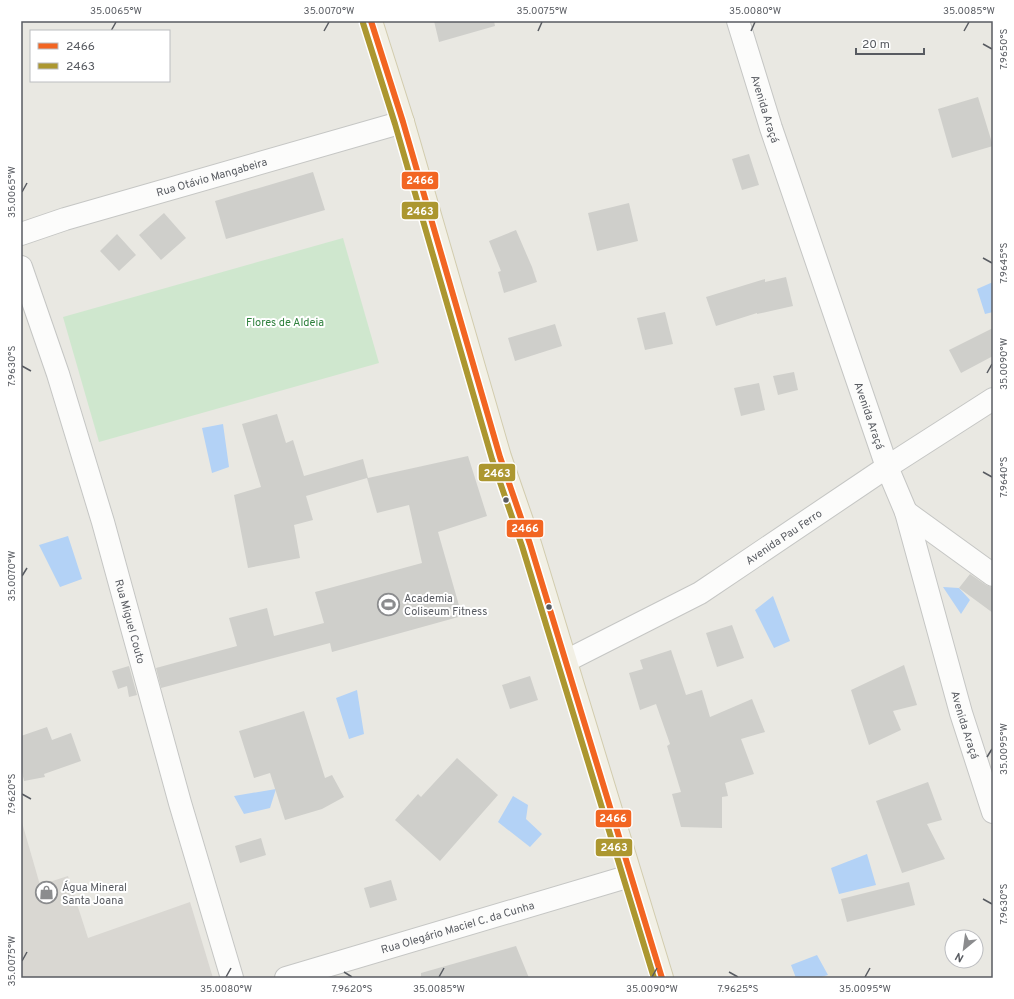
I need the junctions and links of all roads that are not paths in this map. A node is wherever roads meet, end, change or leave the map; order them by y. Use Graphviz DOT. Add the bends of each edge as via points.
graph roads {
  1 [pos="371,21"];
  2 [pos="738,21"];
  3 [pos="403,122"];
  4 [pos="21,234"];
  5 [pos="21,267"];
  6 [pos="993,399"];
  7 [pos="887,467"];
  8 [pos="906,512"];
  9 [pos="993,575"];
  10 [pos="566,661"];
  11 [pos="993,812"];
  12 [pos="630,876"];
  13 [pos="232,978"];
  14 [pos="286,978"];
  15 [pos="662,978"];
  1 -- 3 [label="main road"];
  2 -- 7 [label="street, Avenida Araçá" via="771,128"];
  3 -- 4 [label="street, Rua Otávio Mangabeira" via="65,219"];
  3 -- 10 [label="main road" via="500,457"];
  5 -- 13 [label="street, Rua Miguel Couto" via="58,374 103,522 180,803"];
  6 -- 7 [label="street, Avenida Pau Ferro"];
  7 -- 8 [label="street, Avenida Araçá"];
  7 -- 10 [label="street, Avenida Pau Ferro" via="700,593"];
  8 -- 9 [label="street"];
  8 -- 11 [label="street, Avenida Araçá" via="961,712"];
  10 -- 12 [label="main road"];
  12 -- 14 [label="street, Rua Olegário Maciel C. da Cunha"];
  12 -- 15 [label="main road"];
}
